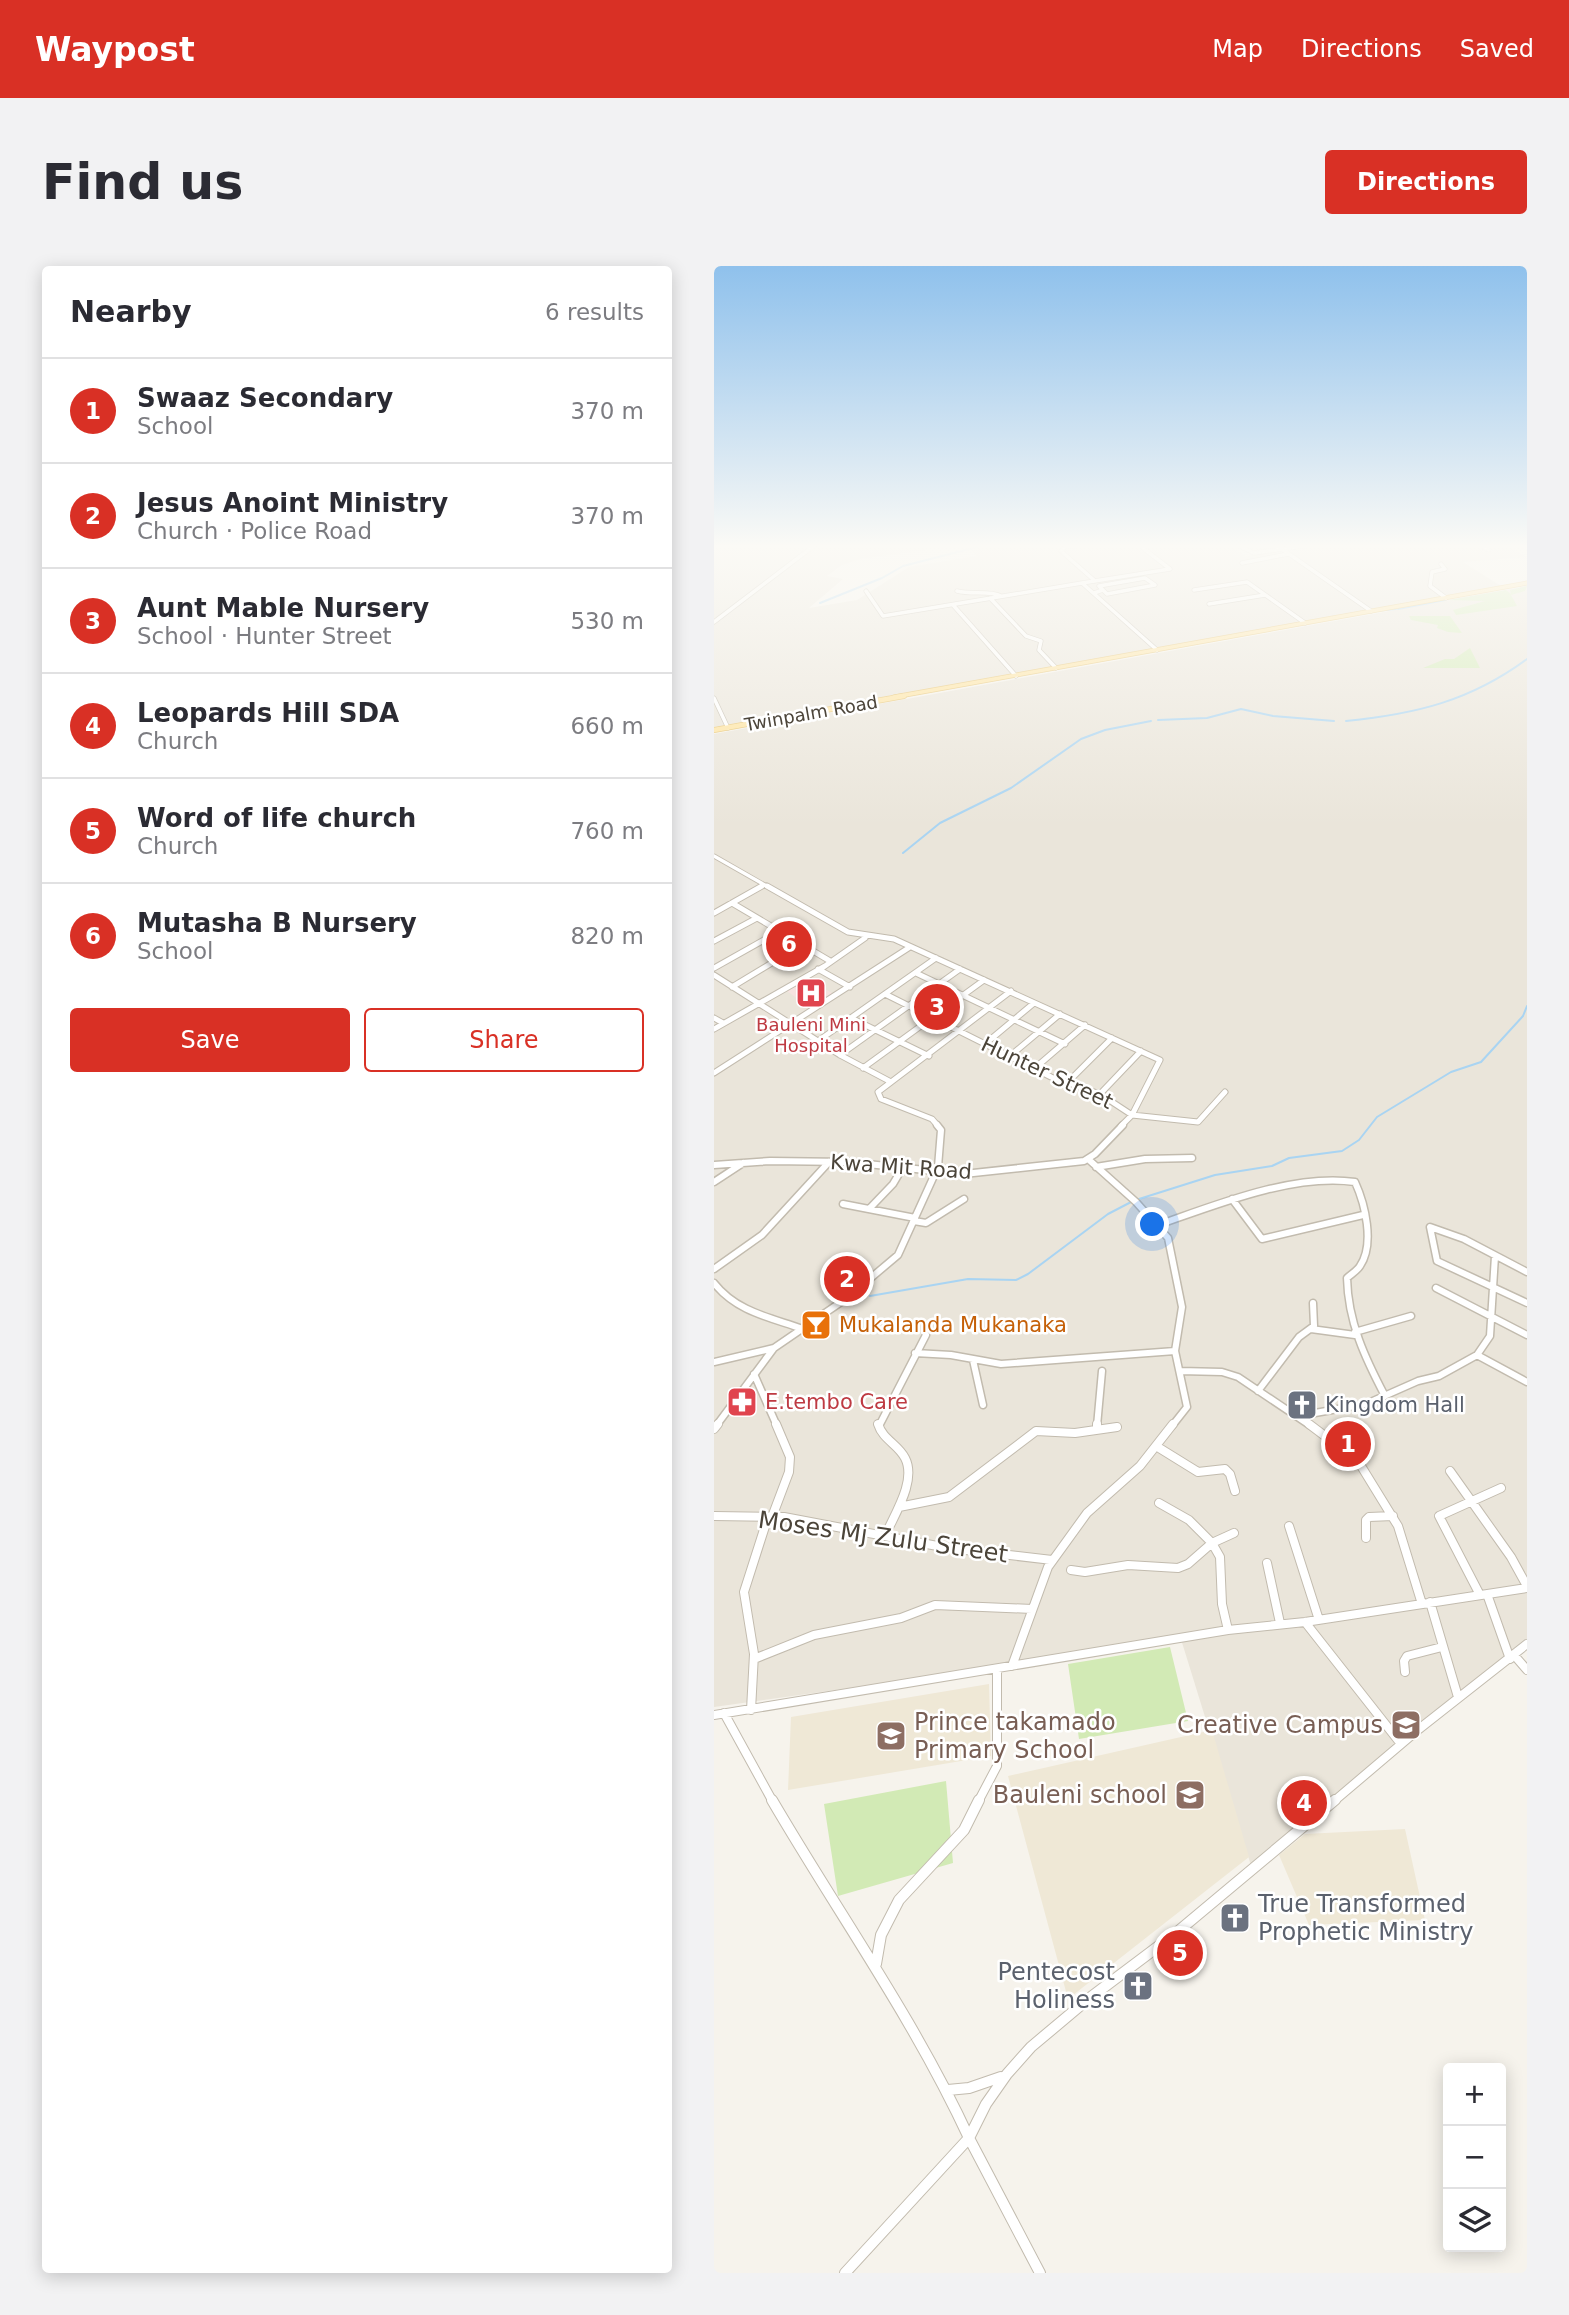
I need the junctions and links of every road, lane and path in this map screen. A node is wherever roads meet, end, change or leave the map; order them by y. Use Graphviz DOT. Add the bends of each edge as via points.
graph roads {
  1 [pos="983,639"];
  2 [pos="1032,639"];
  3 [pos="1144,639"];
  4 [pos="1219,639"];
  5 [pos="1157,650"];
  6 [pos="1056,668"];
  7 [pos="1016,676"];
  8 [pos="714,698"];
  9 [pos="727,728"];
  10 [pos="714,730"];
  11 [pos="715,858"];
  12 [pos="762,886"];
  13 [pos="732,903"];
  14 [pos="714,914"];
  15 [pos="757,918"];
  16 [pos="780,932"];
  17 [pos="865,938"];
  18 [pos="714,941"];
  19 [pos="803,944"];
  20 [pos="910,947"];
  21 [pos="936,958"];
  22 [pos="830,961"];
  23 [pos="714,968"];
  24 [pos="818,969"];
  25 [pos="960,969"];
  26 [pos="916,973"];
  27 [pos="714,975"];
  28 [pos="984,980"];
  29 [pos="938,985"];
  30 [pos="733,987"];
  31 [pos="850,987"];
  32 [pos="1011,992"];
  33 [pos="885,994"];
  34 [pos="962,996"];
  35 [pos="759,1002"];
  36 [pos="1034,1003"];
  37 [pos="908,1006"];
  38 [pos="990,1008"];
  39 [pos="1060,1014"];
  40 [pos="714,1018"];
  41 [pos="851,1018"];
  42 [pos="932,1018"];
  43 [pos="1013,1019"];
  44 [pos="723,1023"];
  45 [pos="791,1025"];
  46 [pos="1085,1026"];
  47 [pos="714,1029"];
  48 [pos="875,1031"];
  49 [pos="960,1031"];
  50 [pos="1038,1031"];
  51 [pos="1112,1038"];
  52 [pos="818,1041"];
  53 [pos="899,1043"];
  54 [pos="985,1044"];
  55 [pos="1065,1044"];
  56 [pos="1141,1051"];
  57 [pos="840,1055"];
  58 [pos="929,1056"];
  59 [pos="1010,1056"];
  60 [pos="863,1068"];
  61 [pos="1035,1068"];
  62 [pos="714,1073"];
  63 [pos="891,1082"];
  64 [pos="1068,1082"];
  65 [pos="1224,1092"];
  66 [pos="1100,1094"];
  67 [pos="1132,1115"];
  68 [pos="1192,1158"];
  69 [pos="1088,1159"];
  70 [pos="829,1162"];
  71 [pos="743,1163"];
  72 [pos="714,1165"];
  73 [pos="903,1167"];
  74 [pos="1096,1167"];
  75 [pos="936,1172"];
  76 [pos="714,1182"];
  77 [pos="964,1199"];
  78 [pos="1232,1199"];
  79 [pos="843,1203"];
  80 [pos="870,1208"];
  81 [pos="1363,1215"];
  82 [pos="915,1219"];
  83 [pos="1158,1225"];
  84 [pos="1495,1256"];
  85 [pos="714,1269"];
  86 [pos="1527,1272"];
  87 [pos="714,1283"];
  88 [pos="1493,1286"];
  89 [pos="1436,1288"];
  90 [pos="1313,1303"];
  91 [pos="1527,1303"];
  92 [pos="1491,1315"];
  93 [pos="1411,1316"];
  94 [pos="800,1328"];
  95 [pos="1311,1329"];
  96 [pos="1355,1334"];
  97 [pos="926,1335"];
  98 [pos="1527,1335"];
  99 [pos="774,1349"];
  100 [pos="1175,1351"];
  101 [pos="915,1353"];
  102 [pos="1477,1355"];
  103 [pos="974,1360"];
  104 [pos="714,1362"];
  105 [pos="1102,1371"];
  106 [pos="1180,1371"];
  107 [pos="754,1374"];
  108 [pos="1527,1382"];
  109 [pos="1258,1391"];
  110 [pos="1385,1396"];
  111 [pos="983,1405"];
  112 [pos="1298,1416"];
  113 [pos="1117,1427"];
  114 [pos="714,1429"];
  115 [pos="1097,1429"];
  116 [pos="1156,1446"];
  117 [pos="1450,1471"];
  118 [pos="1501,1488"];
  119 [pos="1235,1491"];
  120 [pos="1472,1502"];
  121 [pos="1159,1503"];
  122 [pos="899,1507"];
  123 [pos="714,1516"];
  124 [pos="1392,1516"];
  125 [pos="770,1517"];
  126 [pos="1289,1526"];
  127 [pos="1234,1533"];
  128 [pos="885,1536"];
  129 [pos="1366,1538"];
  130 [pos="1212,1543"];
  131 [pos="1052,1560"];
  132 [pos="1267,1563"];
  133 [pos="1071,1570"];
  134 [pos="1527,1587"];
  135 [pos="1484,1594"];
  136 [pos="1426,1603"];
  137 [pos="1032,1609"];
  138 [pos="1319,1620"];
  139 [pos="1305,1622"];
  140 [pos="1280,1623"];
  141 [pos="1228,1630"];
  142 [pos="1527,1644"];
  143 [pos="1442,1647"];
  144 [pos="1512,1657"];
  145 [pos="754,1659"];
  146 [pos="1012,1666"];
  147 [pos="997,1669"];
  148 [pos="1527,1670"];
  149 [pos="1405,1672"];
  150 [pos="1458,1696"];
  151 [pos="751,1710"];
  152 [pos="719,1714"];
  153 [pos="1401,1744"];
  154 [pos="876,1964"];
  155 [pos="1003,2076"];
  156 [pos="948,2090"];
  157 [pos="969,2138"];
  158 [pos="845,2273"];
  159 [pos="1040,2273"];
  1 -- 7 [label="street"];
  2 -- 6 [label="street" via="1042,643 1040,651"];
  3 -- 5 [label="street"];
  4 -- 5 [label="main road, Twinpalm Road"];
  5 -- 6 [label="main road, Twinpalm Road"];
  6 -- 7 [label="main road, Twinpalm Road"];
  7 -- 9 [label="main road, Twinpalm Road"];
  8 -- 9 [label="street"];
  9 -- 10 [label="main road, Twinpalm Road"];
  11 -- 12 [label="street"];
  12 -- 13 [label="street"];
  12 -- 17 [label="street"];
  13 -- 14 [label="street"];
  13 -- 15 [label="street"];
  15 -- 16 [label="street"];
  15 -- 18 [label="street"];
  16 -- 19 [label="street"];
  16 -- 23 [label="street"];
  17 -- 20 [label="street" via="882,935"];
  17 -- 22 [label="street"];
  19 -- 22 [label="street"];
  19 -- 30 [label="street"];
  20 -- 21 [label="street"];
  20 -- 31 [label="street"];
  21 -- 25 [label="street"];
  21 -- 26 [label="street"];
  22 -- 24 [label="street"];
  24 -- 31 [label="street"];
  24 -- 35 [label="street"];
  25 -- 28 [label="street"];
  25 -- 29 [label="street"];
  26 -- 29 [label="street"];
  26 -- 33 [label="street"];
  27 -- 30 [label="street"];
  28 -- 32 [label="street"];
  28 -- 34 [label="street"];
  29 -- 34 [label="street"];
  29 -- 37 [label="street"];
  30 -- 35 [label="street"];
  31 -- 45 [label="street"];
  32 -- 36 [label="street"];
  32 -- 38 [label="street"];
  33 -- 37 [label="street, Hunter Street"];
  33 -- 41 [label="street"];
  34 -- 38 [label="street"];
  34 -- 42 [label="street"];
  35 -- 44 [label="street"];
  35 -- 45 [label="street"];
  36 -- 39 [label="street"];
  36 -- 43 [label="street"];
  37 -- 42 [label="street, Hunter Street"];
  37 -- 48 [label="street"];
  38 -- 43 [label="street"];
  38 -- 49 [label="street"];
  39 -- 46 [label="street"];
  39 -- 50 [label="street"];
  40 -- 44 [label="street"];
  41 -- 48 [label="street"];
  41 -- 52 [label="street"];
  42 -- 49 [label="street, Hunter Street"];
  42 -- 53 [label="street"];
  43 -- 50 [label="street"];
  43 -- 54 [label="street"];
  44 -- 47 [label="street"];
  45 -- 52 [label="street"];
  45 -- 62 [label="street"];
  46 -- 51 [label="street"];
  46 -- 55 [label="street"];
  48 -- 53 [label="street"];
  48 -- 57 [label="street"];
  49 -- 54 [label="street, Hunter Street"];
  49 -- 58 [label="street"];
  50 -- 55 [label="street"];
  50 -- 59 [label="street"];
  51 -- 56 [label="street"];
  51 -- 64 [label="street"];
  52 -- 57 [label="street"];
  53 -- 58 [label="street"];
  53 -- 60 [label="street"];
  54 -- 59 [label="street, Hunter Street"];
  55 -- 61 [label="street"];
  56 -- 66 [label="street"];
  56 -- 67 [label="street" via="1160,1060"];
  57 -- 60 [label="street"];
  58 -- 63 [label="street"];
  59 -- 61 [label="street, Hunter Street"];
  60 -- 63 [label="street"];
  61 -- 64 [label="street, Hunter Street"];
  63 -- 75 [label="street" via="880,1090 879,1098 939,1126"];
  64 -- 66 [label="street, Hunter Street"];
  65 -- 67 [label="street" via="1198,1122"];
  66 -- 67 [label="street, Hunter Street"];
  67 -- 69 [label="street"];
  68 -- 74 [label="street"];
  69 -- 74 [label="street"];
  69 -- 75 [label="street, Kwa Mit Road" via="975,1173"];
  70 -- 71 [label="street, Kwa Mit Road"];
  70 -- 73 [label="street, Kwa Mit Road"];
  70 -- 85 [label="street" via="764,1234"];
  71 -- 72 [label="street, Kwa Mit Road"];
  71 -- 76 [label="street"];
  73 -- 75 [label="street, Kwa Mit Road"];
  73 -- 80 [label="street"];
  74 -- 83 [label="street"];
  75 -- 82 [label="street"];
  77 -- 82 [label="street" via="926,1223"];
  78 -- 81 [label="street" via="1262,1239"];
  78 -- 81 [label="street" via="1343,1179 1356,1183"];
  78 -- 83 [label="street"];
  79 -- 80 [label="street"];
  80 -- 82 [label="street"];
  81 -- 96 [label="street" via="1367,1238 1360,1265 1347,1280"];
  82 -- 94 [label="street" via="902,1249 887,1266"];
  83 -- 100 [label="street" via="1168,1238 1182,1307"];
  84 -- 86 [label="street"];
  84 -- 88 [label="street"];
  84 -- 88 [label="street" via="1438,1228 1429,1229 1437,1261"];
  87 -- 94 [label="street" via="747,1311"];
  88 -- 91 [label="street"];
  88 -- 92 [label="street"];
  89 -- 92 [label="street"];
  90 -- 95 [label="street"];
  92 -- 98 [label="street"];
  92 -- 102 [label="street" via="1490,1336"];
  93 -- 96 [label="street"];
  94 -- 99 [label="street"];
  95 -- 96 [label="street"];
  95 -- 109 [label="street" via="1299,1337"];
  96 -- 110 [label="street"];
  97 -- 101 [label="street"];
  99 -- 104 [label="street"];
  99 -- 107 [label="street"];
  100 -- 103 [label="street" via="1009,1364"];
  100 -- 106 [label="street"];
  101 -- 103 [label="street"];
  101 -- 122 [label="street" via="878,1424 881,1434 908,1461 907,1485"];
  102 -- 108 [label="street"];
  102 -- 110 [label="street" via="1439,1376"];
  103 -- 111 [label="street"];
  105 -- 115 [label="street"];
  106 -- 109 [label="street" via="1227,1373"];
  106 -- 116 [label="street" via="1187,1407"];
  107 -- 114 [label="street"];
  107 -- 125 [label="street" via="790,1457 789,1472"];
  109 -- 112 [label="street"];
  110 -- 112 [label="street" via="1366,1404"];
  112 -- 124 [label="street" via="1362,1466"];
  113 -- 115 [label="street"];
  115 -- 122 [label="street" via="1036,1431 949,1497"];
  116 -- 119 [label="street" via="1198,1472 1225,1469"];
  116 -- 131 [label="street" via="1087,1513"];
  117 -- 120 [label="street"];
  118 -- 120 [label="street"];
  120 -- 134 [label="street"];
  120 -- 135 [label="street" via="1439,1516"];
  121 -- 130 [label="street" via="1189,1520"];
  122 -- 128 [label="street"];
  123 -- 125 [label="street, Moses Mj Zulu Street"];
  124 -- 129 [label="street" via="1369,1517"];
  124 -- 136 [label="street"];
  125 -- 128 [label="street, Moses Mj Zulu Street"];
  125 -- 145 [label="street" via="744,1592"];
  126 -- 138 [label="street"];
  127 -- 130 [label="street"];
  128 -- 131 [label="street, Moses Mj Zulu Street"];
  130 -- 133 [label="street" via="1178,1568 1128,1565"];
  130 -- 141 [label="street" via="1220,1558"];
  131 -- 137 [label="street"];
  132 -- 140 [label="street"];
  134 -- 135 [label="street"];
  135 -- 136 [label="street"];
  135 -- 144 [label="street"];
  136 -- 138 [label="street"];
  136 -- 143 [label="street"];
  137 -- 145 [label="street" via="935,1605 901,1618 814,1635"];
  137 -- 146 [label="street"];
  138 -- 139 [label="street"];
  139 -- 140 [label="street"];
  139 -- 153 [label="street"];
  140 -- 141 [label="street"];
  141 -- 146 [label="street"];
  142 -- 144 [label="street"];
  143 -- 149 [label="street" via="1407,1656"];
  143 -- 150 [label="street"];
  144 -- 148 [label="street"];
  144 -- 150 [label="street"];
  145 -- 151 [label="street"];
  146 -- 147 [label="street"];
  147 -- 151 [label="street"];
  147 -- 154 [label="street" via="997,1766 964,1830 889,1916"];
  150 -- 153 [label="street"];
  151 -- 152 [label="street"];
  152 -- 154 [label="street"];
  153 -- 155 [label="street" via="1175,1934 1049,2029"];
  154 -- 156 [label="street"];
  155 -- 156 [label="street"];
  155 -- 157 [label="street"];
  156 -- 157 [label="street"];
  157 -- 158 [label="street"];
  157 -- 159 [label="street"];
}
